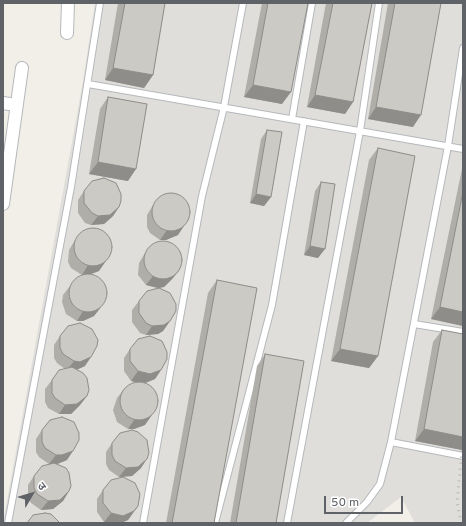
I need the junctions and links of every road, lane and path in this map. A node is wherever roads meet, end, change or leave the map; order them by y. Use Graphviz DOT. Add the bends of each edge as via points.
graph roads {
  1 [pos="68,3"];
  2 [pos="100,3"];
  3 [pos="243,3"];
  4 [pos="312,3"];
  5 [pos="379,3"];
  6 [pos="67,33"];
  7 [pos="463,48"];
  8 [pos="22,68"];
  9 [pos="88,84"];
  10 [pos="3,103"];
  11 [pos="16,105"];
  12 [pos="224,107"];
  13 [pos="292,119"];
  14 [pos="304,121"];
  15 [pos="360,131"];
  16 [pos="448,146"];
  17 [pos="463,149"];
  18 [pos="3,205"];
  19 [pos="414,324"];
  20 [pos="463,332"];
  21 [pos="391,442"];
  22 [pos="463,456"];
  23 [pos="8,523"];
  24 [pos="143,523"];
  25 [pos="216,523"];
  26 [pos="287,523"];
  27 [pos="346,523"];
  1 -- 6 [label="street"];
  2 -- 9 [label="lane"];
  3 -- 12 [label="lane"];
  4 -- 13 [label="lane"];
  5 -- 15 [label="lane"];
  7 -- 16 [label="lane"];
  8 -- 11 [label="street"];
  9 -- 12 [label="lane"];
  9 -- 23 [label="lane"];
  10 -- 11 [label="street"];
  11 -- 18 [label="street"];
  12 -- 13 [label="lane"];
  12 -- 24 [label="lane" via="202,196"];
  13 -- 14 [label="lane"];
  14 -- 15 [label="lane"];
  14 -- 25 [label="lane" via="272,304"];
  15 -- 16 [label="lane"];
  15 -- 26 [label="lane"];
  16 -- 17 [label="lane"];
  16 -- 19 [label="lane"];
  19 -- 20 [label="lane"];
  19 -- 21 [label="lane"];
  21 -- 22 [label="lane"];
  21 -- 27 [label="lane" via="380,484 367,502"];
}
